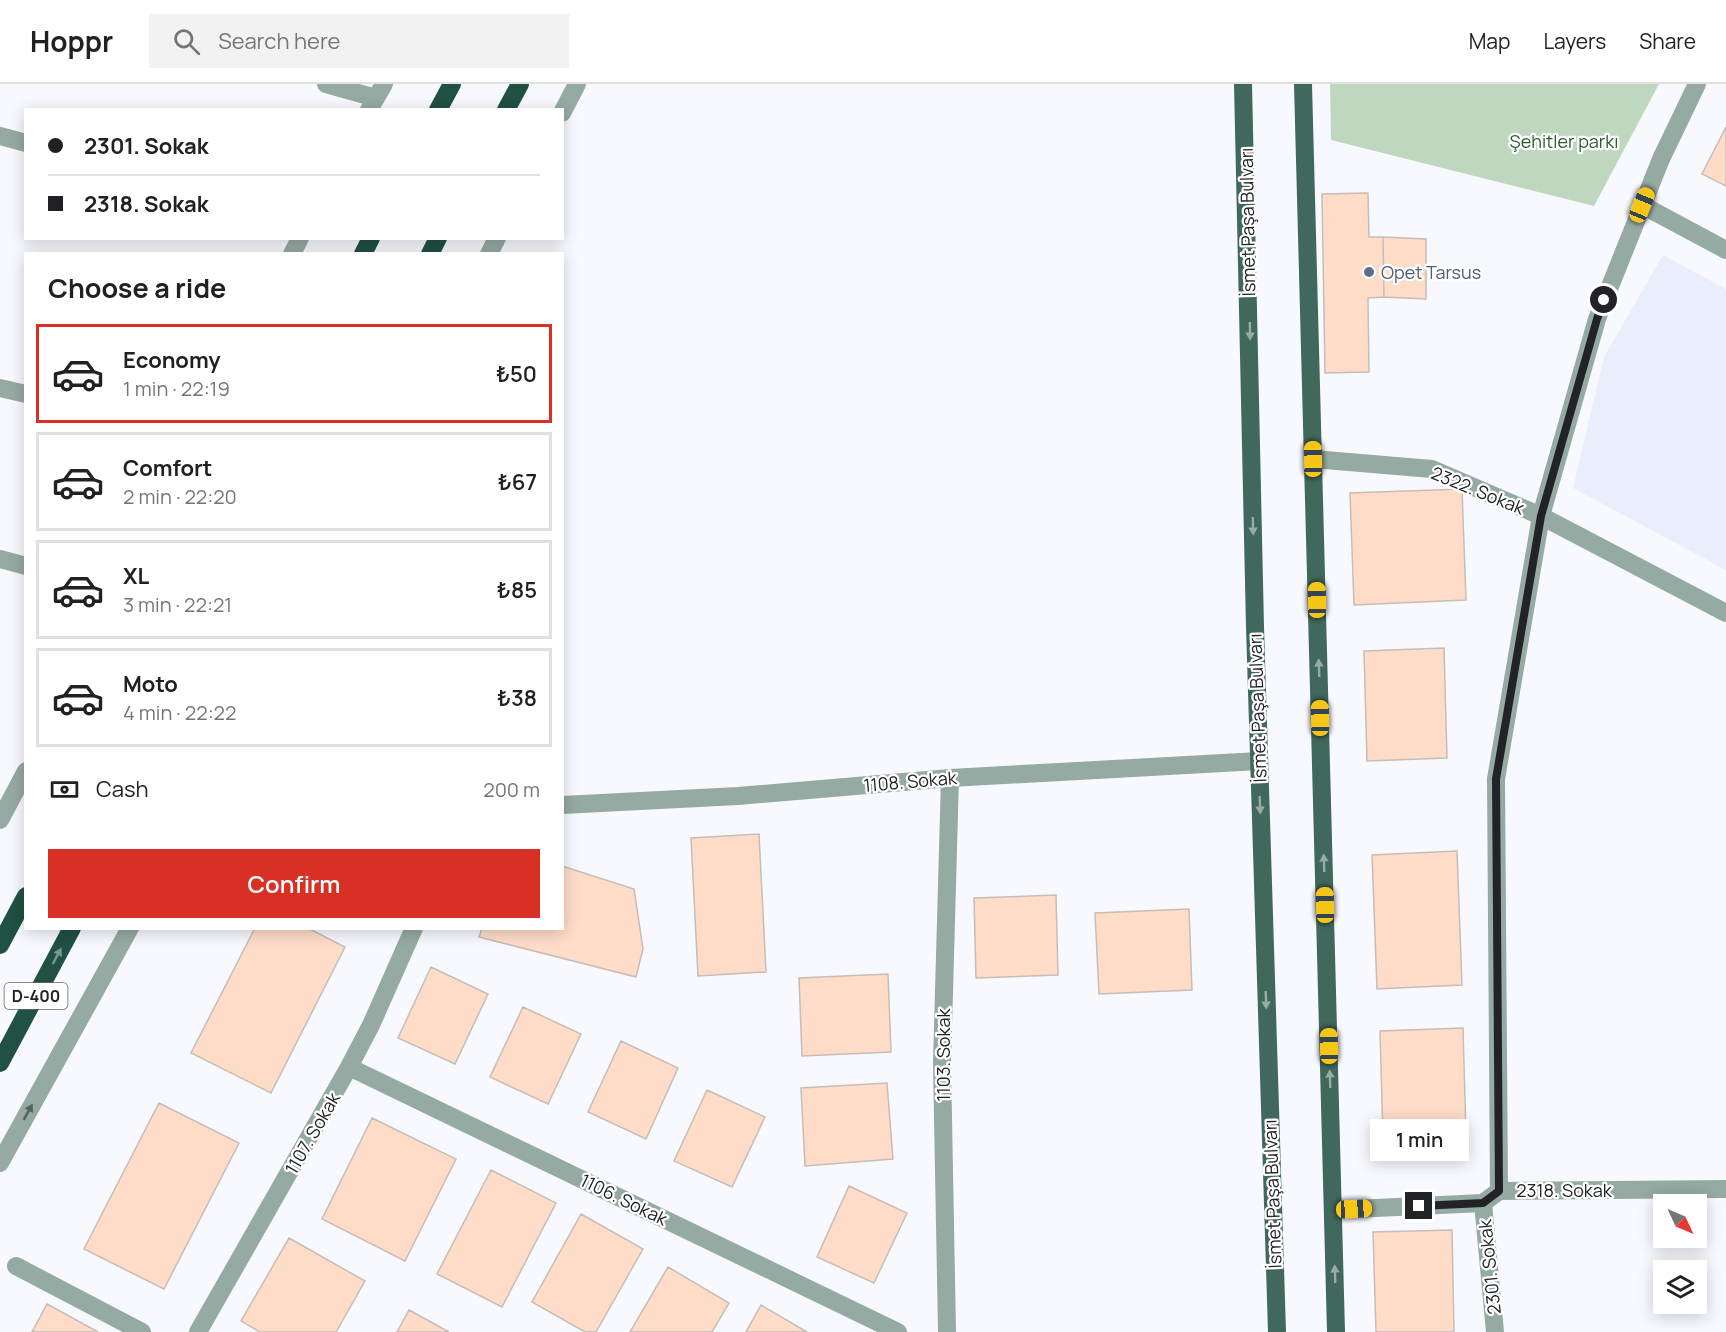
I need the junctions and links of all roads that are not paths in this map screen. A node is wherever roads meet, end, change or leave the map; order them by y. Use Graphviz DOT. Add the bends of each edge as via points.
graph roads {
  1 [pos="326,84"];
  2 [pos="452,84"];
  3 [pos="520,84"];
  4 [pos="577,84"];
  5 [pos="1244,84"];
  6 [pos="1303,84"];
  7 [pos="1697,84"];
  8 [pos="376,97"];
  9 [pos="439,108"];
  10 [pos="507,108"];
  11 [pos="564,109"];
  12 [pos="0,136"];
  13 [pos="24,142"];
  14 [pos="1642,205"];
  15 [pos="1726,250"];
  16 [pos="0,388"];
  17 [pos="24,394"];
  18 [pos="1313,459"];
  19 [pos="1541,516"];
  20 [pos="0,559"];
  21 [pos="24,565"];
  22 [pos="1726,613"];
  23 [pos="1259,761"];
  24 [pos="24,775"];
  25 [pos="950,778"];
  26 [pos="564,805"];
  27 [pos="0,820"];
  28 [pos="24,900"];
  29 [pos="71,930"];
  30 [pos="129,930"];
  31 [pos="413,930"];
  32 [pos="0,945"];
  33 [pos="0,1064"];
  34 [pos="349,1067"];
  35 [pos="0,1163"];
  36 [pos="1726,1189"];
  37 [pos="1499,1191"];
  38 [pos="1483,1203"];
  39 [pos="1333,1210"];
  40 [pos="16,1266"];
  41 [pos="142,1332"];
  42 [pos="198,1332"];
  43 [pos="898,1332"];
  44 [pos="947,1332"];
  45 [pos="1277,1332"];
  46 [pos="1336,1332"];
  47 [pos="1495,1332"];
  1 -- 8 [label="street"];
  2 -- 9 [label="highway"];
  3 -- 10 [label="highway"];
  4 -- 11 [label="street"];
  5 -- 23 [label="main road, İsmet Paşa Bulvarı, one-way"];
  6 -- 18 [label="main road"];
  7 -- 14 [label="street"];
  12 -- 13 [label="street"];
  14 -- 15 [label="street"];
  14 -- 19 [label="street" via="1597,319"];
  16 -- 17 [label="street"];
  18 -- 19 [label="street, 2322. Sokak" via="1432,469"];
  39 -- 18 [label="main road, one-way"];
  19 -- 22 [label="street, 2322. Sokak"];
  19 -- 37 [label="street" via="1496,779"];
  20 -- 21 [label="street"];
  23 -- 25 [label="street, 1108. Sokak"];
  23 -- 45 [label="main road, İsmet Paşa Bulvarı, one-way"];
  24 -- 27 [label="street"];
  25 -- 26 [label="street, 1108. Sokak" via="738,796"];
  25 -- 44 [label="street, 1103. Sokak" via="942,1064"];
  28 -- 32 [label="highway"];
  33 -- 29 [label="highway, D-400, one-way"];
  35 -- 30 [label="street, one-way"];
  31 -- 34 [label="street, 1107. Sokak"];
  34 -- 42 [label="street, 1107. Sokak"];
  34 -- 43 [label="street, 1106. Sokak"];
  36 -- 37 [label="street, 2318. Sokak"];
  37 -- 38 [label="street, 2318. Sokak"];
  38 -- 39 [label="street"];
  38 -- 47 [label="street, 2301. Sokak"];
  46 -- 39 [label="main road, one-way"];
  40 -- 41 [label="street"];
}
